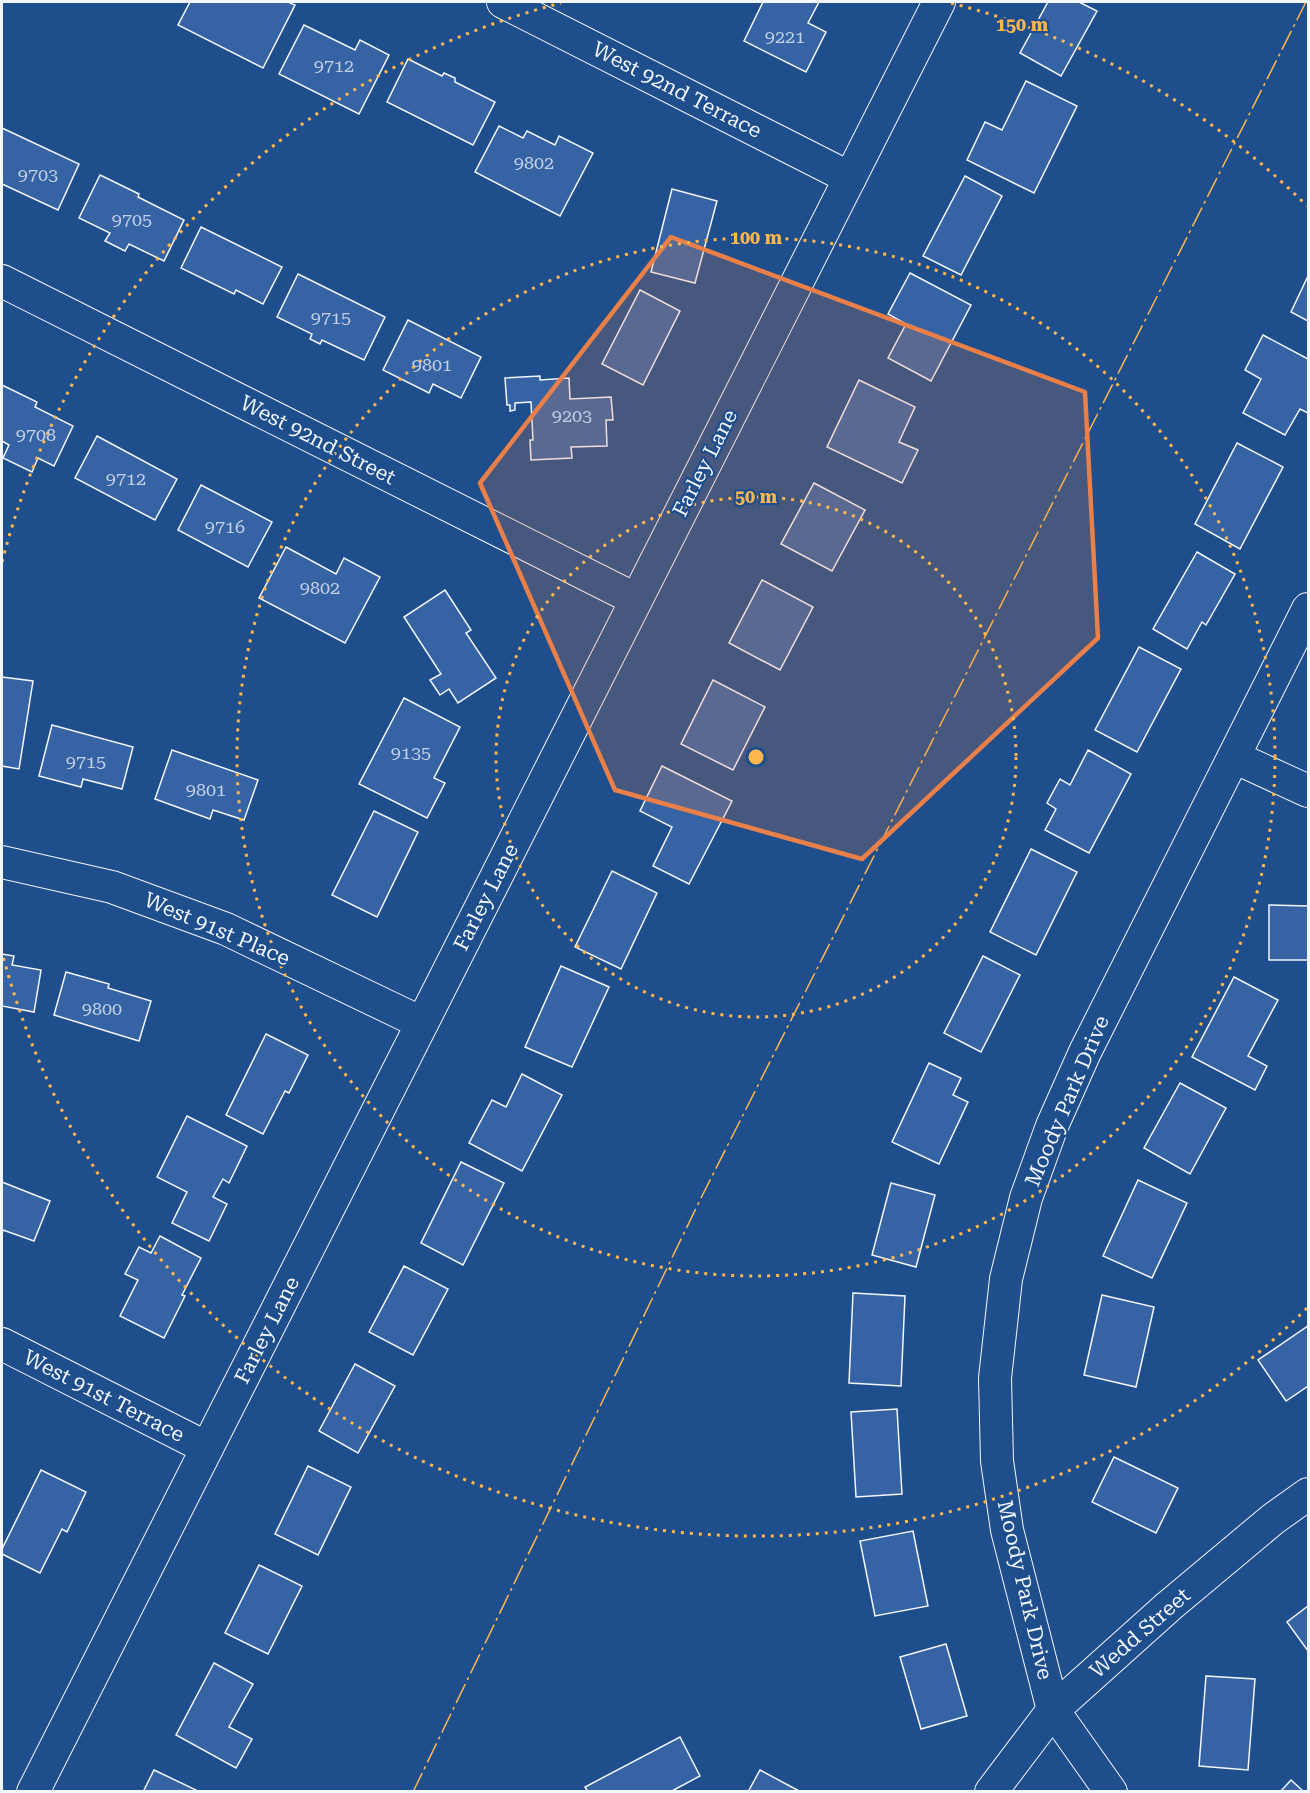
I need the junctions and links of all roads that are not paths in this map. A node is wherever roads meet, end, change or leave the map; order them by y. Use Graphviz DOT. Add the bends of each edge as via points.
graph roads {
  1 [pos="503,2"];
  2 [pos="939,2"];
  3 [pos="850,178"];
  4 [pos="2,281"];
  5 [pos="635,599"];
  6 [pos="1308,609"];
  7 [pos="1234,757"];
  8 [pos="1308,791"];
  9 [pos="2,862"];
  10 [pos="422,1023"];
  11 [pos="2,1344"];
  12 [pos="207,1448"];
  13 [pos="1308,1494"];
  14 [pos="1053,1710"];
  15 [pos="33,1791"];
  16 [pos="991,1791"];
  17 [pos="1111,1791"];
  1 -- 3 [label="street, West 92nd Terrace"];
  2 -- 3 [label="street, Farley Lane"];
  3 -- 5 [label="street, Farley Lane"];
  4 -- 5 [label="street, West 92nd Street"];
  5 -- 10 [label="street, Farley Lane"];
  6 -- 7 [label="street, Moody Park Drive"];
  7 -- 8 [label="street"];
  7 -- 14 [label="street, Moody Park Drive" via="1085,1052 1052,1126 1026,1198 1006,1279 995,1378 997,1461 1007,1530"];
  9 -- 10 [label="street, West 91st Place" via="112,887 226,929"];
  10 -- 12 [label="street, Farley Lane"];
  11 -- 12 [label="street, West 91st Terrace"];
  12 -- 15 [label="street, Farley Lane"];
  13 -- 14 [label="street, Wedd Street" via="1186,1592"];
  14 -- 16 [label="street, Wedd Street"];
  14 -- 17 [label="street, Moody Park Drive"];
}
